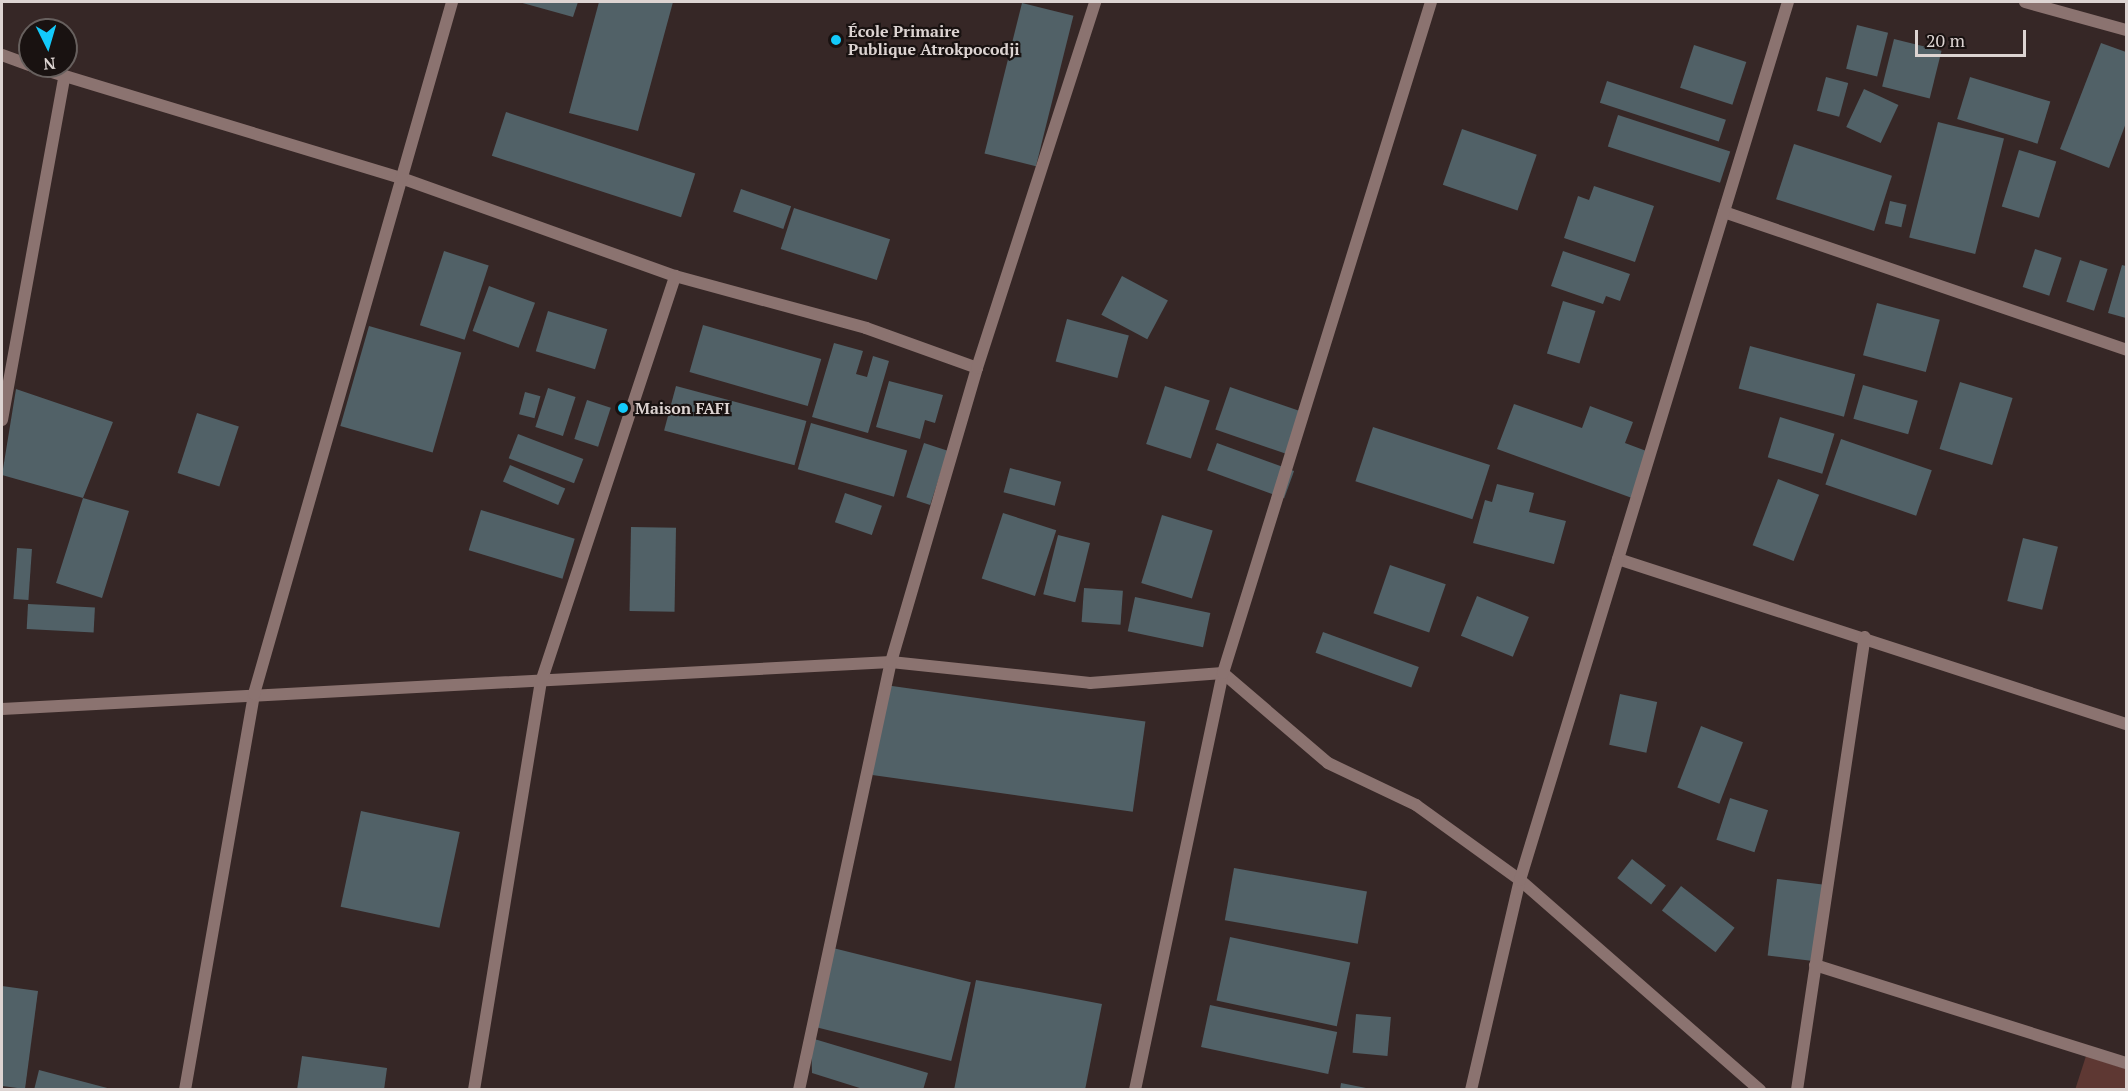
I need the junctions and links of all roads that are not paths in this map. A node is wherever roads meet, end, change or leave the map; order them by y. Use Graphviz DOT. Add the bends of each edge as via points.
graph roads {
  1 [pos="452,2"];
  2 [pos="1095,2"];
  3 [pos="1431,2"];
  4 [pos="1788,2"];
  5 [pos="2025,2"];
  6 [pos="2127,30"];
  7 [pos="2,55"];
  8 [pos="18,61"];
  9 [pos="64,78"];
  10 [pos="404,180"];
  11 [pos="1724,212"];
  12 [pos="675,276"];
  13 [pos="2127,350"];
  14 [pos="977,368"];
  15 [pos="2,420"];
  16 [pos="1618,559"];
  17 [pos="1865,637"];
  18 [pos="891,662"];
  19 [pos="1223,673"];
  20 [pos="541,682"];
  21 [pos="254,694"];
  22 [pos="2,709"];
  23 [pos="2127,724"];
  24 [pos="1520,880"];
  25 [pos="1815,965"];
  26 [pos="2127,1063"];
  27 [pos="185,1089"];
  28 [pos="474,1089"];
  29 [pos="799,1089"];
  30 [pos="1135,1089"];
  31 [pos="1471,1089"];
  32 [pos="1760,1089"];
  33 [pos="1797,1089"];
  1 -- 10 [label="street"];
  2 -- 14 [label="street"];
  3 -- 19 [label="street"];
  4 -- 11 [label="street"];
  5 -- 6 [label="street"];
  7 -- 8 [label="street"];
  9 -- 10 [label="street"];
  9 -- 15 [label="street"];
  10 -- 12 [label="street"];
  10 -- 21 [label="street"];
  11 -- 13 [label="street"];
  11 -- 16 [label="street"];
  12 -- 14 [label="street" via="866,328"];
  12 -- 20 [label="street"];
  14 -- 18 [label="street"];
  16 -- 17 [label="street"];
  16 -- 24 [label="street"];
  17 -- 23 [label="street"];
  17 -- 25 [label="street"];
  18 -- 19 [label="street" via="1090,683"];
  18 -- 20 [label="street"];
  18 -- 29 [label="street"];
  19 -- 24 [label="street" via="1328,763 1416,805"];
  19 -- 30 [label="street"];
  20 -- 21 [label="street"];
  20 -- 28 [label="street"];
  21 -- 22 [label="street"];
  21 -- 27 [label="street"];
  24 -- 31 [label="street"];
  24 -- 32 [label="street"];
  25 -- 26 [label="street"];
  25 -- 33 [label="street"];
}
